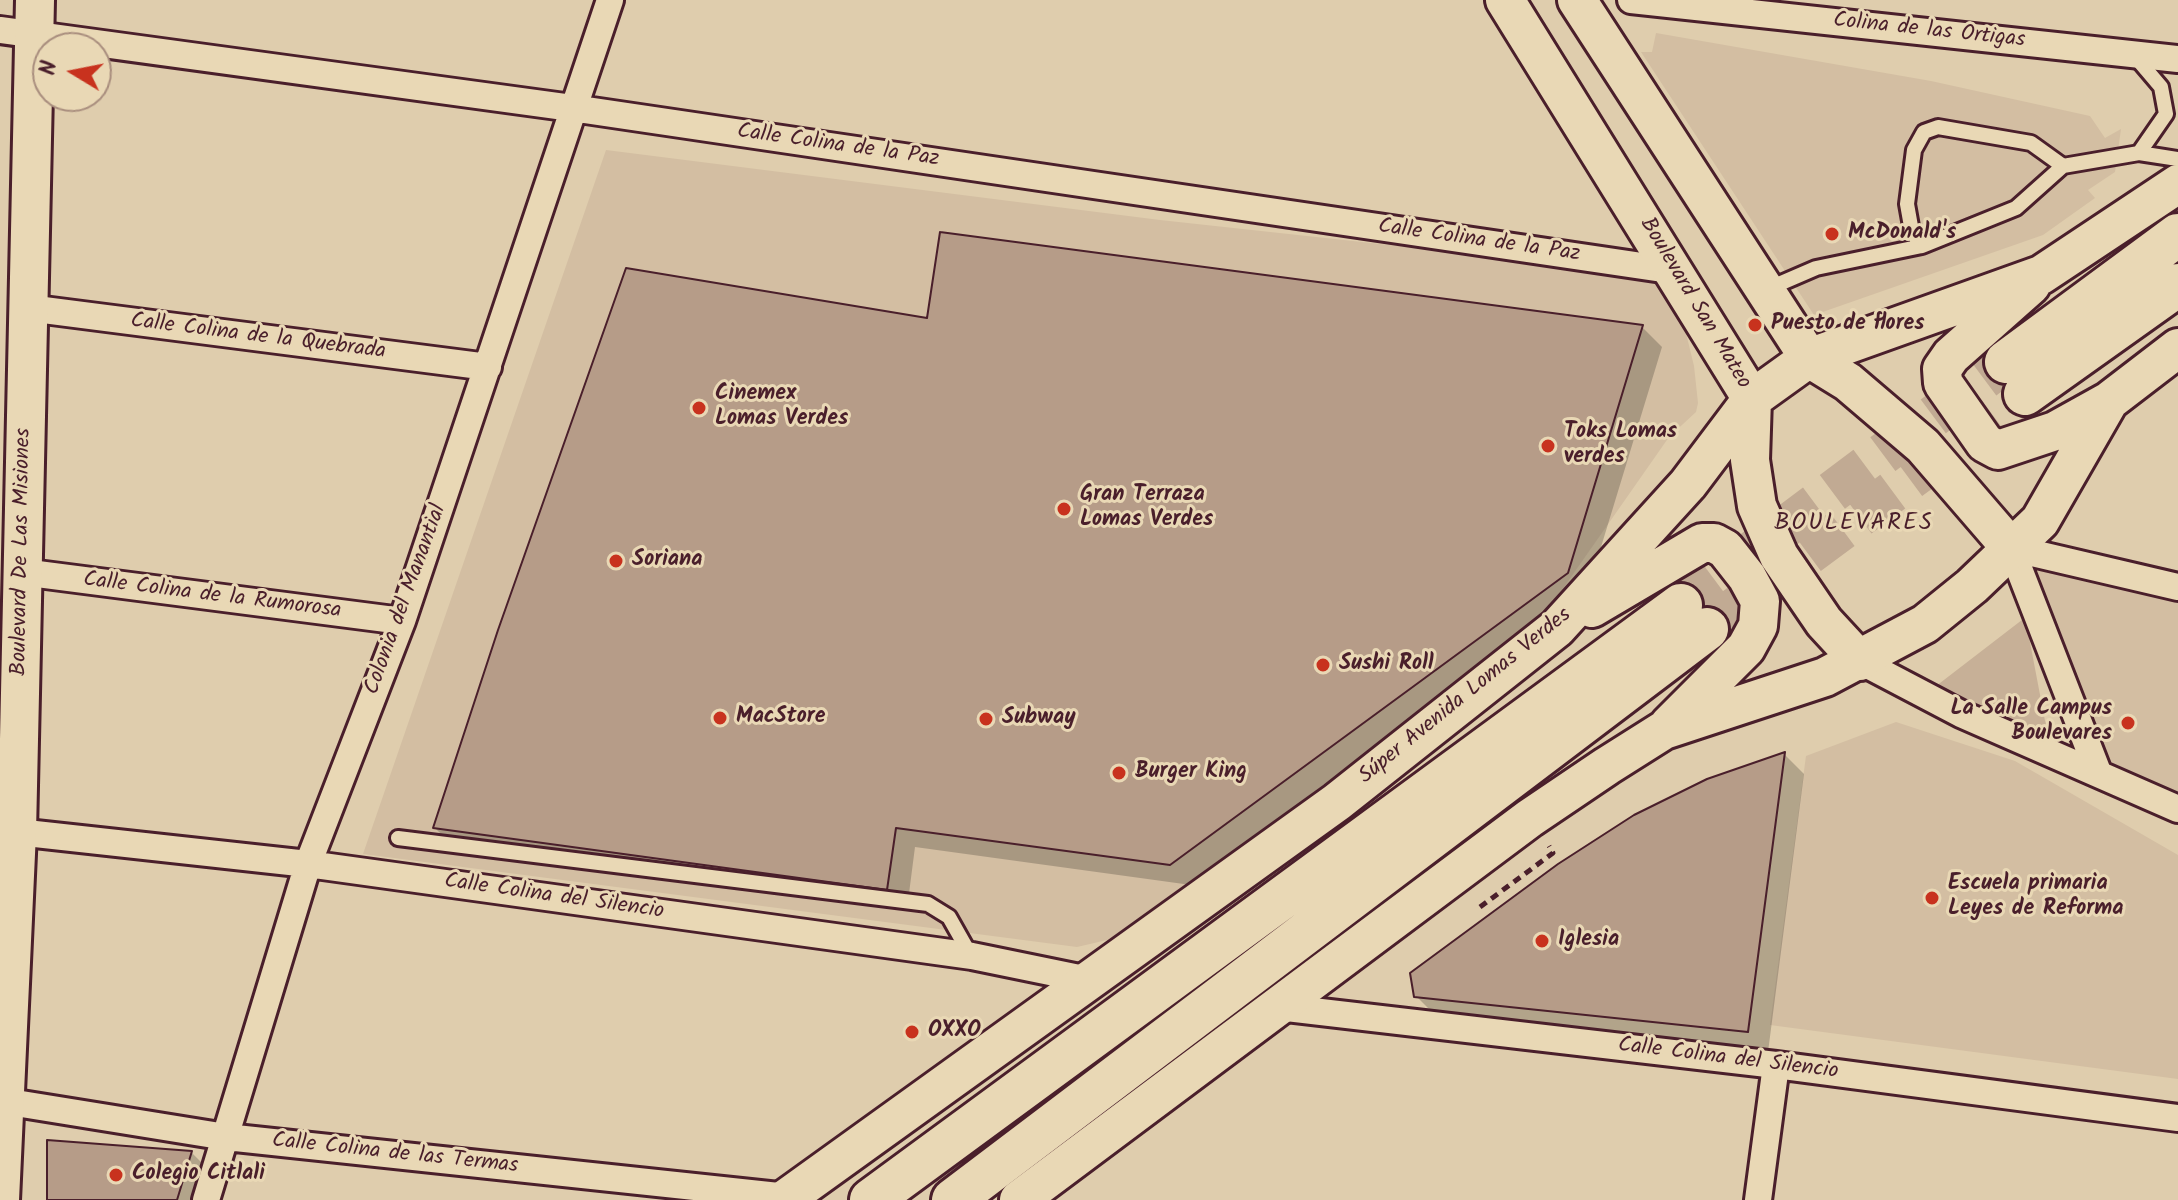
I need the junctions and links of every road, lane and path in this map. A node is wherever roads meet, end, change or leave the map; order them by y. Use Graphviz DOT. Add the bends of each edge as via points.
graph roads {
  1 [pos="610,0"];
  2 [pos="1505,0"];
  3 [pos="1577,0"];
  4 [pos="1631,0"];
  5 [pos="23,21"];
  6 [pos="2133,54"];
  7 [pos="2178,59"];
  8 [pos="572,108"];
  9 [pos="2139,153"];
  10 [pos="2178,159"];
  11 [pos="2063,166"];
  12 [pos="2178,184"];
  13 [pos="2178,235"];
  14 [pos="1922,246"];
  15 [pos="1676,271"];
  16 [pos="2041,275"];
  17 [pos="2178,285"];
  18 [pos="1765,290"];
  19 [pos="28,308"];
  20 [pos="2178,348"];
  21 [pos="1809,358"];
  22 [pos="488,367"];
  23 [pos="1752,399"];
  24 [pos="2109,401"];
  25 [pos="2011,548"];
  26 [pos="22,572"];
  27 [pos="2178,587"];
  28 [pos="402,621"];
  29 [pos="1557,628"];
  30 [pos="1860,661"];
  31 [pos="1664,730"];
  32 [pos="2098,772"];
  33 [pos="2178,809"];
  34 [pos="17,832"];
  35 [pos="398,838"];
  36 [pos="1553,853"];
  37 [pos="308,864"];
  38 [pos="1480,907"];
  39 [pos="972,956"];
  40 [pos="1089,980"];
  41 [pos="1278,1007"];
  42 [pos="1776,1065"];
  43 [pos="3,1101"];
  44 [pos="2178,1118"];
  45 [pos="226,1137"];
  46 [pos="786,1198"];
  47 [pos="0,1200"];
  48 [pos="206,1200"];
  49 [pos="871,1200"];
  50 [pos="953,1200"];
  51 [pos="1019,1200"];
  52 [pos="1758,1200"];
  1 -- 8 [label="street, Colonia del Manantial"];
  2 -- 15 [label="main road, Boulevard San Mateo"];
  3 -- 18 [label="main road"];
  4 -- 6 [label="street, Colina de las Ortigas"];
  5 -- 8 [label="street, Calle Colina de la Paz"];
  5 -- 19 [label="main road, Boulevard De Las Misiones"];
  6 -- 7 [label="street, Colina de las Ortigas"];
  6 -- 9 [label="lane" via="2161,87 2166,114"];
  8 -- 15 [label="street, Calle Colina de la Paz"];
  8 -- 22 [label="street, Colonia del Manantial"];
  9 -- 10 [label="lane"];
  9 -- 11 [label="lane"];
  11 -- 14 [label="lane" via="2016,208"];
  11 -- 14 [label="lane" via="2031,143 1938,127 1924,132 1914,150 1907,204 1912,232"];
  12 -- 16 [label="main road, Súper Avenida Lomas Verdes"];
  13 -- 17 [label="main road" via="2016,378"];
  14 -- 18 [label="lane" via="1816,268"];
  15 -- 23 [label="main road, Boulevard San Mateo"];
  16 -- 21 [label="main road, Súper Avenida Lomas Verdes"];
  16 -- 24 [label="main road" via="1951,356 1942,369 1943,383 1985,443 1998,450 2055,431"];
  18 -- 21 [label="main road"];
  19 -- 22 [label="street, Calle Colina de la Quebrada"];
  19 -- 26 [label="main road, Boulevard De Las Misiones"];
  20 -- 24 [label="main road"];
  21 -- 23 [label="main road, Súper Avenida Lomas Verdes"];
  21 -- 25 [label="main road" via="1884,410 1923,446"];
  22 -- 28 [label="street, Colonia del Manantial"];
  23 -- 29 [label="main road, Súper Avenida Lomas Verdes" via="1688,484"];
  23 -- 30 [label="main road, Boulevard San Mateo" via="1750,460 1757,506 1779,556 1824,622"];
  24 -- 25 [label="main road" via="2040,521"];
  25 -- 27 [label="street"];
  25 -- 30 [label="main road" via="1925,624"];
  25 -- 32 [label="street"];
  26 -- 28 [label="street, Calle Colina de la Rumorosa"];
  26 -- 34 [label="main road, Boulevard De Las Misiones"];
  28 -- 37 [label="street, Colonia del Manantial"];
  29 -- 31 [label="main road" via="1702,543 1725,549 1760,601 1758,626 1746,648"];
  29 -- 40 [label="main road, Súper Avenida Lomas Verdes" via="1337,802"];
  30 -- 31 [label="main road"];
  30 -- 32 [label="street" via="1961,714"];
  31 -- 41 [label="main road" via="1530,818"];
  32 -- 33 [label="street"];
  34 -- 37 [label="street, Calle Colina del Silencio"];
  34 -- 43 [label="main road, Boulevard De Las Misiones"];
  35 -- 39 [label="lane" via="928,904 949,917"];
  36 -- 38 [label="path"];
  37 -- 39 [label="street, Calle Colina del Silencio"];
  37 -- 45 [label="street, Colonia del Manantial"];
  39 -- 40 [label="street, Calle Colina del Silencio"];
  40 -- 46 [label="main road, Súper Avenida Lomas Verdes"];
  41 -- 42 [label="street, Calle Colina del Silencio"];
  41 -- 51 [label="main road"];
  42 -- 44 [label="street, Calle Colina del Silencio"];
  42 -- 52 [label="street"];
  43 -- 45 [label="street, Calle Colina de las Termas"];
  43 -- 47 [label="main road, Boulevard De Las Misiones"];
  45 -- 46 [label="street, Calle Colina de las Termas"];
  45 -- 48 [label="street, Colonia del Manantial"];
  49 -- 50 [label="main road" via="1694,617"];
}
